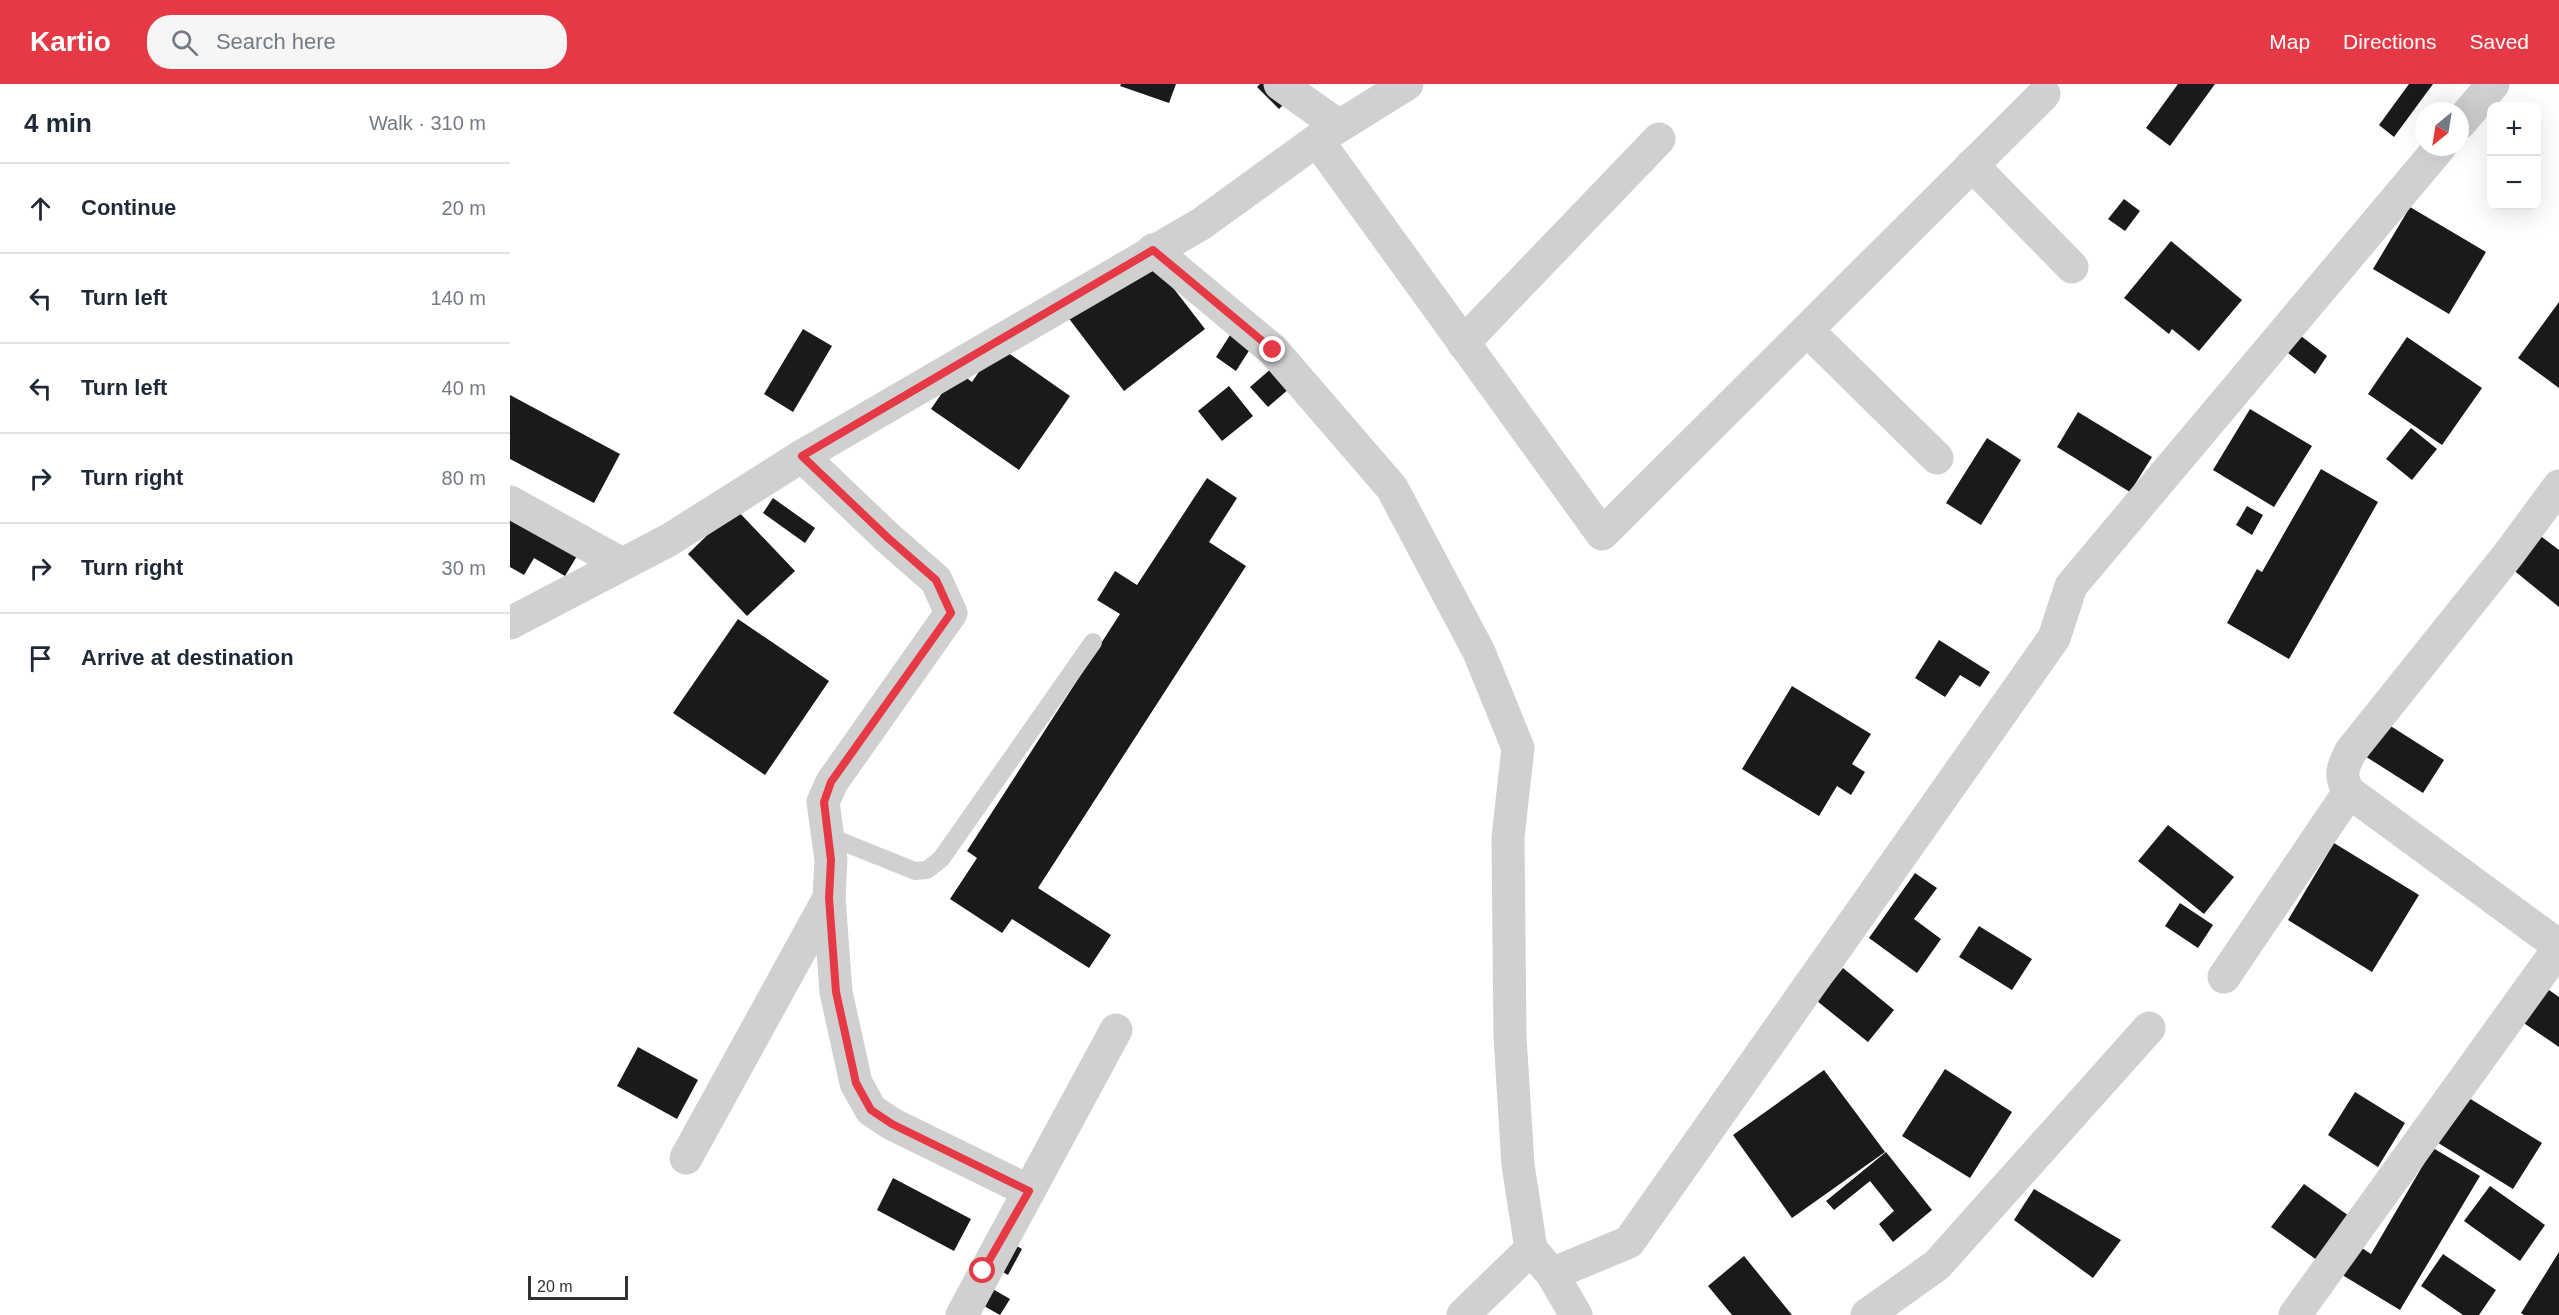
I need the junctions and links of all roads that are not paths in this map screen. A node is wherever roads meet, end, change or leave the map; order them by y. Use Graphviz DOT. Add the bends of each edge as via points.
graph roads {
  1 [pos="1280,84"];
  2 [pos="1407,84"];
  3 [pos="2493,84"];
  4 [pos="2044,94"];
  5 [pos="2469,112"];
  6 [pos="1322,138"];
  7 [pos="1659,139"];
  8 [pos="2432,156"];
  9 [pos="1972,165"];
  10 [pos="1153,250"];
  11 [pos="2072,267"];
  12 [pos="1807,330"];
  13 [pos="1463,343"];
  14 [pos="802,456"];
  15 [pos="1937,458"];
  16 [pos="2559,486"];
  17 [pos="510,502"];
  18 [pos="622,564"];
  19 [pos="510,623"];
  20 [pos="1093,642"];
  21 [pos="2349,792"];
  22 [pos="828,836"];
  23 [pos="829,898"];
  24 [pos="2559,947"];
  25 [pos="2224,977"];
  26 [pos="2149,1028"];
  27 [pos="1116,1030"];
  28 [pos="686,1158"];
  29 [pos="1029,1191"];
  30 [pos="1530,1249"];
  31 [pos="1552,1274"];
  32 [pos="962,1315"];
  33 [pos="1462,1315"];
  34 [pos="1576,1315"];
  35 [pos="1867,1315"];
  36 [pos="2295,1315"];
  1 -- 6 [label="street"];
  2 -- 6 [label="street"];
  3 -- 5 [label="street"];
  4 -- 9 [label="street"];
  6 -- 10 [label="street" via="1201,224"];
  6 -- 13 [label="street"];
  7 -- 13 [label="street"];
  8 -- 31 [label="street" via="2071,586 2054,638 1629,1242"];
  9 -- 11 [label="street"];
  9 -- 12 [label="street"];
  10 -- 14 [label="street"];
  10 -- 30 [label="street" via="1273,350 1392,488 1479,652 1518,748 1508,837 1510,1037 1518,1165"];
  12 -- 13 [label="street" via="1602,534"];
  12 -- 15 [label="street"];
  14 -- 18 [label="street" via="669,540"];
  14 -- 22 [label="street" via="936,580 951,613 831,782 824,802"];
  16 -- 21 [label="street" via="2351,751 2342,769 2342,780"];
  17 -- 18 [label="street"];
  18 -- 19 [label="street"];
  20 -- 22 [label="lane" via="941,859 927,870 915,872"];
  21 -- 24 [label="street"];
  21 -- 25 [label="street"];
  22 -- 23 [label="street"];
  23 -- 28 [label="street"];
  23 -- 29 [label="street" via="836,992 856,1083 871,1110"];
  24 -- 36 [label="street"];
  26 -- 35 [label="street" via="1937,1265"];
  27 -- 29 [label="street"];
  29 -- 32 [label="street"];
  30 -- 31 [label="street"];
  30 -- 33 [label="street"];
  31 -- 34 [label="street"];
}
